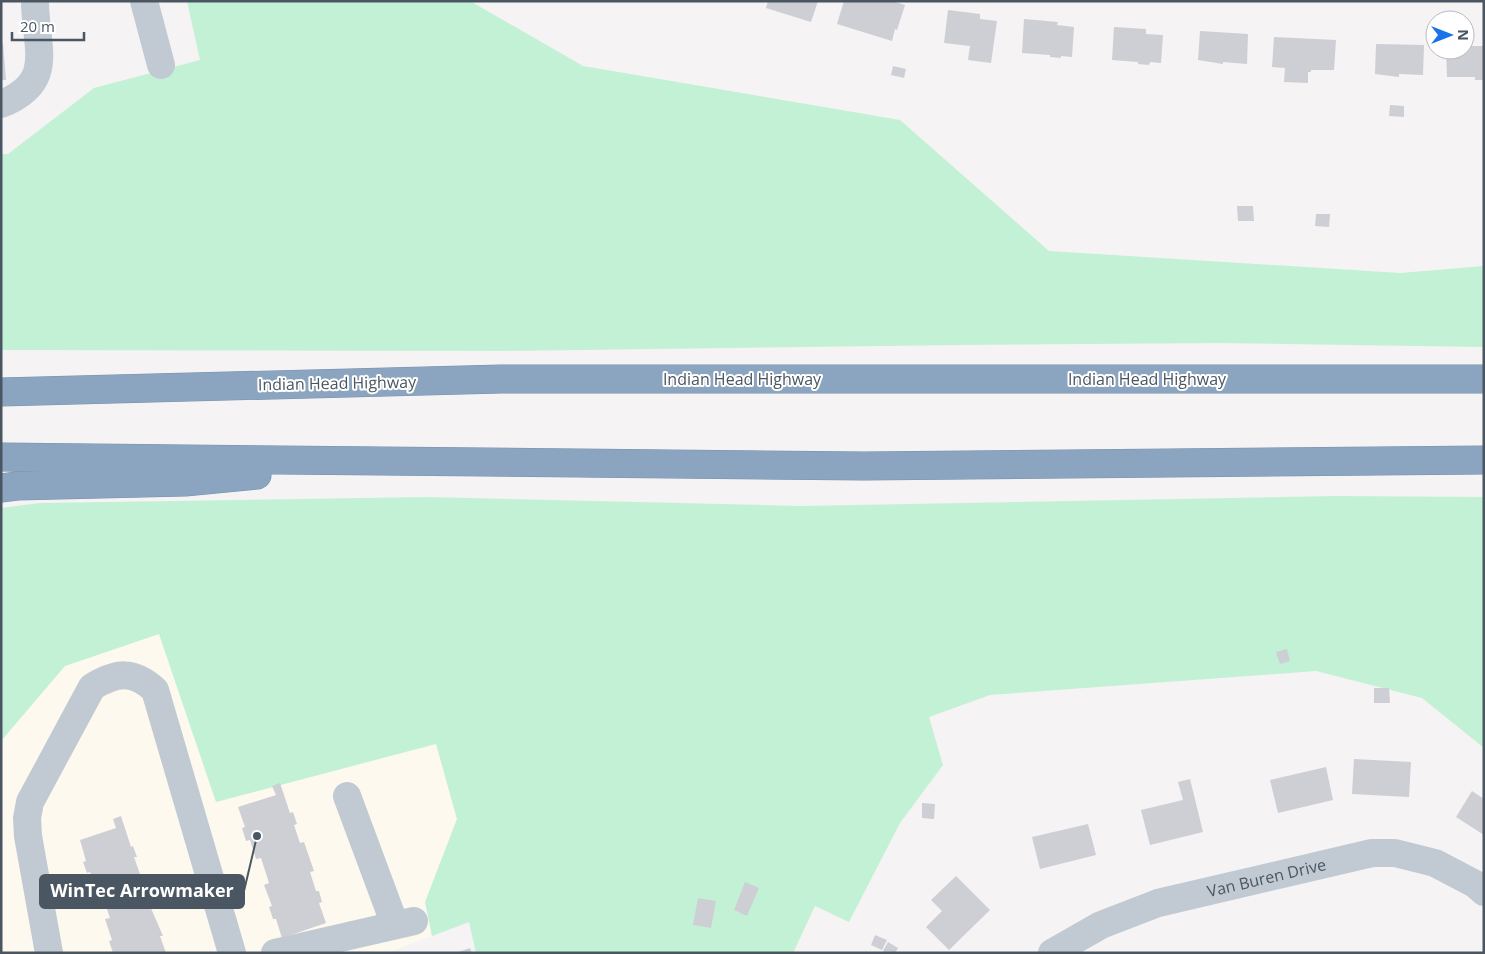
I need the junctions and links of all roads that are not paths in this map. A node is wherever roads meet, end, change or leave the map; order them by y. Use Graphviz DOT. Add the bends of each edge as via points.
graph roads {
  1 [pos="35,1"];
  2 [pos="144,1"];
  3 [pos="161,65"];
  4 [pos="1,104"];
  5 [pos="1484,379"];
  6 [pos="1,392"];
  7 [pos="1,457"];
  8 [pos="1484,460"];
  9 [pos="392,461"];
  10 [pos="1,488"];
  11 [pos="347,796"];
  12 [pos="1484,892"];
  13 [pos="50,953"];
  14 [pos="232,953"];
  15 [pos="276,953"];
  16 [pos="1052,953"];
  1 -- 4 [label="street" via="38,73 31,85 12,100"];
  2 -- 3 [label="street"];
  5 -- 6 [label="highway, Indian Head Highway" via="501,379"];
  7 -- 9 [label="highway"];
  8 -- 9 [label="highway" via="874,466"];
  9 -- 10 [label="highway" via="185,482"];
  11 -- 15 [label="street" via="404,923"];
  12 -- 16 [label="street, Van Buren Drive" via="1435,863 1395,853 1372,853 1158,903 1101,925"];
  13 -- 14 [label="street" via="28,836 30,802 92,687 104,680 132,675 155,690"];
}
